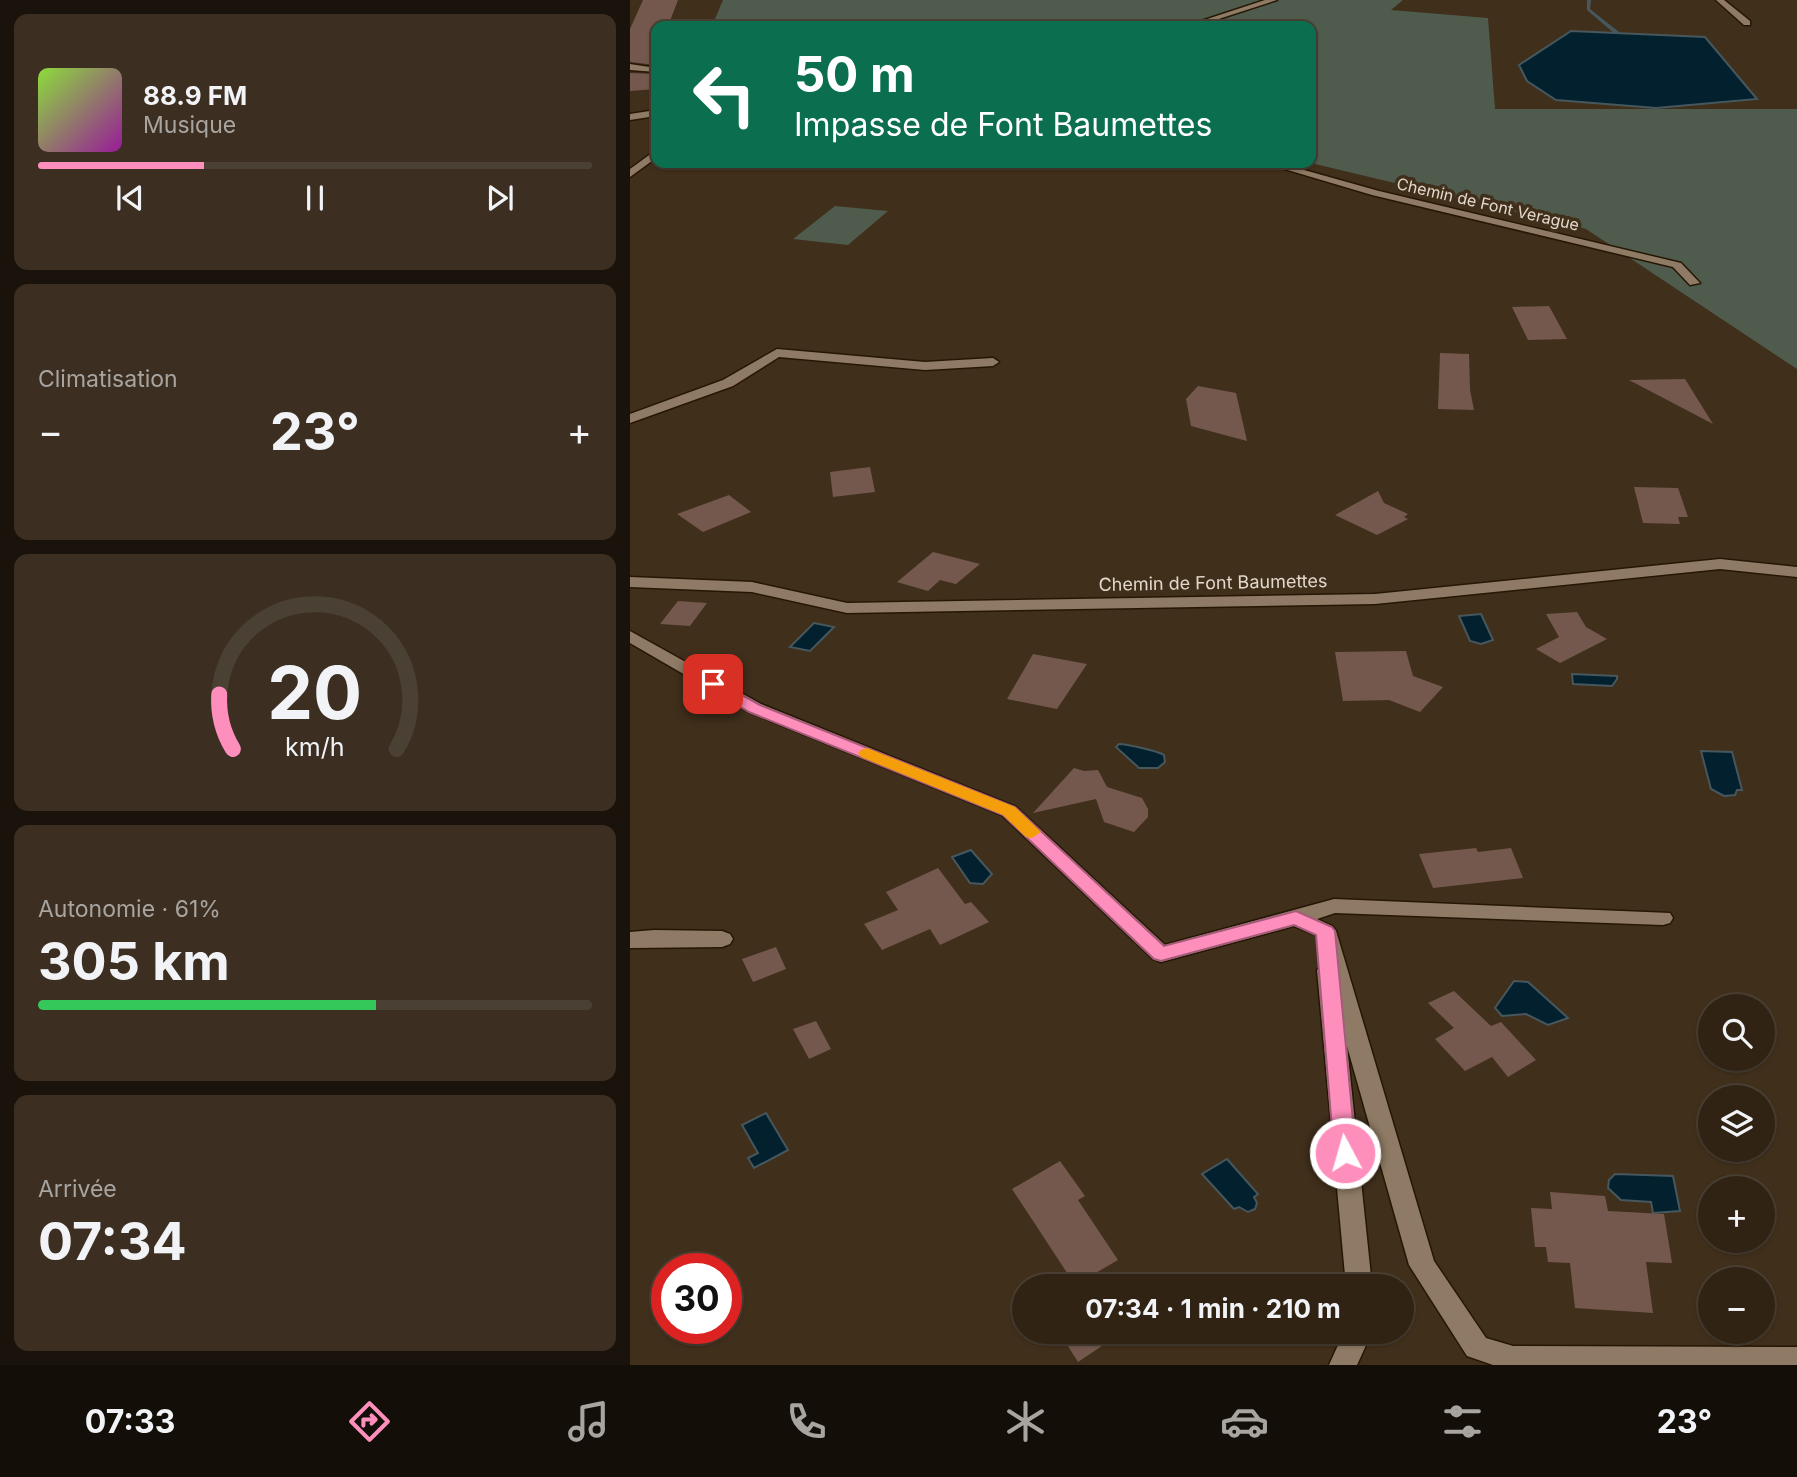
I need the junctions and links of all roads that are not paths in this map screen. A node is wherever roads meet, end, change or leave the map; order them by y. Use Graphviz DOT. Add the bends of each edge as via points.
graph roads {
  1 [pos="1273,0"];
  2 [pos="1720,0"];
  3 [pos="1206,21"];
  4 [pos="1747,23"];
  5 [pos="630,67"];
  6 [pos="651,69"];
  7 [pos="651,114"];
  8 [pos="630,117"];
  9 [pos="651,157"];
  10 [pos="1287,168"];
  11 [pos="630,174"];
  12 [pos="1694,283"];
  13 [pos="993,362"];
  14 [pos="630,419"];
  15 [pos="1797,572"];
  16 [pos="630,582"];
  17 [pos="630,636"];
  18 [pos="1296,918"];
  19 [pos="1663,918"];
  20 [pos="1325,931"];
  21 [pos="722,939"];
  22 [pos="630,940"];
  23 [pos="1358,1274"];
  24 [pos="1353,1344"];
  25 [pos="1797,1360"];
  26 [pos="1343,1365"];
  1 -- 3 [label="street"];
  2 -- 4 [label="street"];
  5 -- 6 [label="street"];
  7 -- 8 [label="street"];
  9 -- 11 [label="street"];
  10 -- 12 [label="street, Chemin de Font Verague" via="1677,265"];
  13 -- 14 [label="street" via="925,366 777,353 728,383"];
  15 -- 16 [label="street, Chemin de Font Baumettes" via="1720,564 1375,599 847,608 752,587"];
  17 -- 18 [label="street" via="755,708 1009,811 1161,954"];
  18 -- 19 [label="street" via="1334,906"];
  18 -- 20 [label="street"];
  20 -- 23 [label="street"];
  20 -- 25 [label="street" via="1422,1265 1477,1347 1513,1359"];
  21 -- 22 [label="street"];
  24 -- 26 [label="street"];
}
